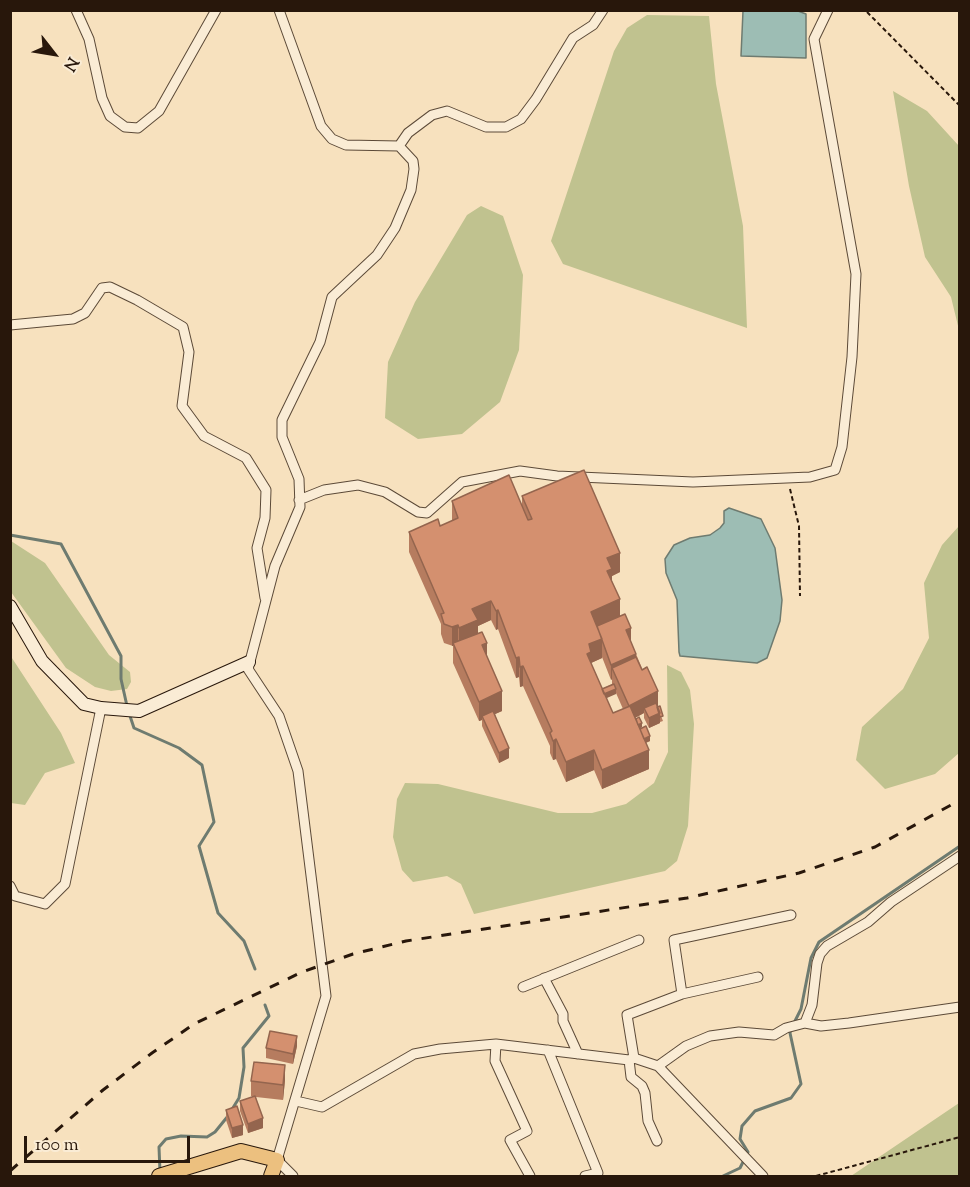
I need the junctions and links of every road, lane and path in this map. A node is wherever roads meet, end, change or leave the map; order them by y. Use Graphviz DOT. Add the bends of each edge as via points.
graph roads {
  1 [pos="76,10"];
  2 [pos="216,10"];
  3 [pos="279,10"];
  4 [pos="603,10"];
  5 [pos="828,10"];
  6 [pos="867,12"];
  7 [pos="960,106"];
  8 [pos="399,146"];
  9 [pos="10,325"];
  10 [pos="788,478"];
  11 [pos="299,500"];
  12 [pos="800,596"];
  13 [pos="266,599"];
  14 [pos="10,606"];
  15 [pos="249,662"];
  16 [pos="101,708"];
  17 [pos="960,856"];
  18 [pos="10,886"];
  19 [pos="791,915"];
  20 [pos="639,940"];
  21 [pos="758,977"];
  22 [pos="544,978"];
  23 [pos="523,987"];
  24 [pos="682,994"];
  25 [pos="960,1007"];
  26 [pos="803,1023"];
  27 [pos="496,1044"];
  28 [pos="548,1050"];
  29 [pos="578,1054"];
  30 [pos="632,1059"];
  31 [pos="658,1066"];
  32 [pos="296,1101"];
  33 [pos="960,1137"];
  34 [pos="657,1141"];
  35 [pos="277,1160"];
  36 [pos="753,1172"];
  37 [pos="163,1175"];
  38 [pos="271,1176"];
  39 [pos="293,1176"];
  40 [pos="530,1176"];
  41 [pos="585,1176"];
  42 [pos="763,1176"];
  43 [pos="816,1176"];
  1 -- 2 [label="street" via="110,116 125,127 138,128 159,111"];
  3 -- 8 [label="street" via="321,126 345,145"];
  4 -- 8 [label="street" via="593,25 573,38 520,119 506,127 486,127 447,111 432,115 408,133"];
  5 -- 10 [label="street" via="814,39 856,274 852,357 836,470"];
  6 -- 7 [label="path"];
  8 -- 11 [label="street" via="413,161 411,190 377,255 332,297 320,342 282,420 282,437 299,479"];
  9 -- 13 [label="street" via="73,319 85,313 102,288 110,287 183,327 189,352 182,406 204,436 246,458 266,490 265,518 257,548"];
  10 -- 11 [label="street" via="693,482 520,471 462,482 428,513 418,512 385,492 358,485 324,490"];
  10 -- 12 [label="path" via="799,526"];
  11 -- 13 [label="street" via="300,507"];
  13 -- 15 [label="street"];
  14 -- 16 [label="street" via="42,661 84,704"];
  15 -- 16 [label="street" via="139,711"];
  15 -- 32 [label="street" via="248,669 279,716 298,771 326,996"];
  16 -- 18 [label="street" via="65,884 45,904 15,896"];
  17 -- 26 [label="street" via="868,922 827,946 817,963 812,1005"];
  19 -- 24 [label="street" via="674,940"];
  20 -- 22 [label="street"];
  21 -- 24 [label="street"];
  22 -- 23 [label="street"];
  22 -- 29 [label="street"];
  24 -- 30 [label="street" via="627,1015"];
  25 -- 26 [label="street" via="821,1026"];
  26 -- 31 [label="street" via="774,1035 739,1032 710,1036 686,1046"];
  27 -- 28 [label="street"];
  27 -- 32 [label="street" via="414,1054 322,1107"];
  27 -- 40 [label="street" via="495,1061 527,1131 510,1140"];
  28 -- 29 [label="street"];
  28 -- 41 [label="street" via="597,1173"];
  29 -- 30 [label="street"];
  30 -- 31 [label="street"];
  30 -- 34 [label="street" via="631,1077 645,1093 648,1121"];
  31 -- 36 [label="street"];
  32 -- 35 [label="street"];
  33 -- 43 [label="path"];
  35 -- 37 [label="main road" via="241,1151"];
  35 -- 38 [label="main road"];
  35 -- 39 [label="street"];
  36 -- 42 [label="street"];
}
